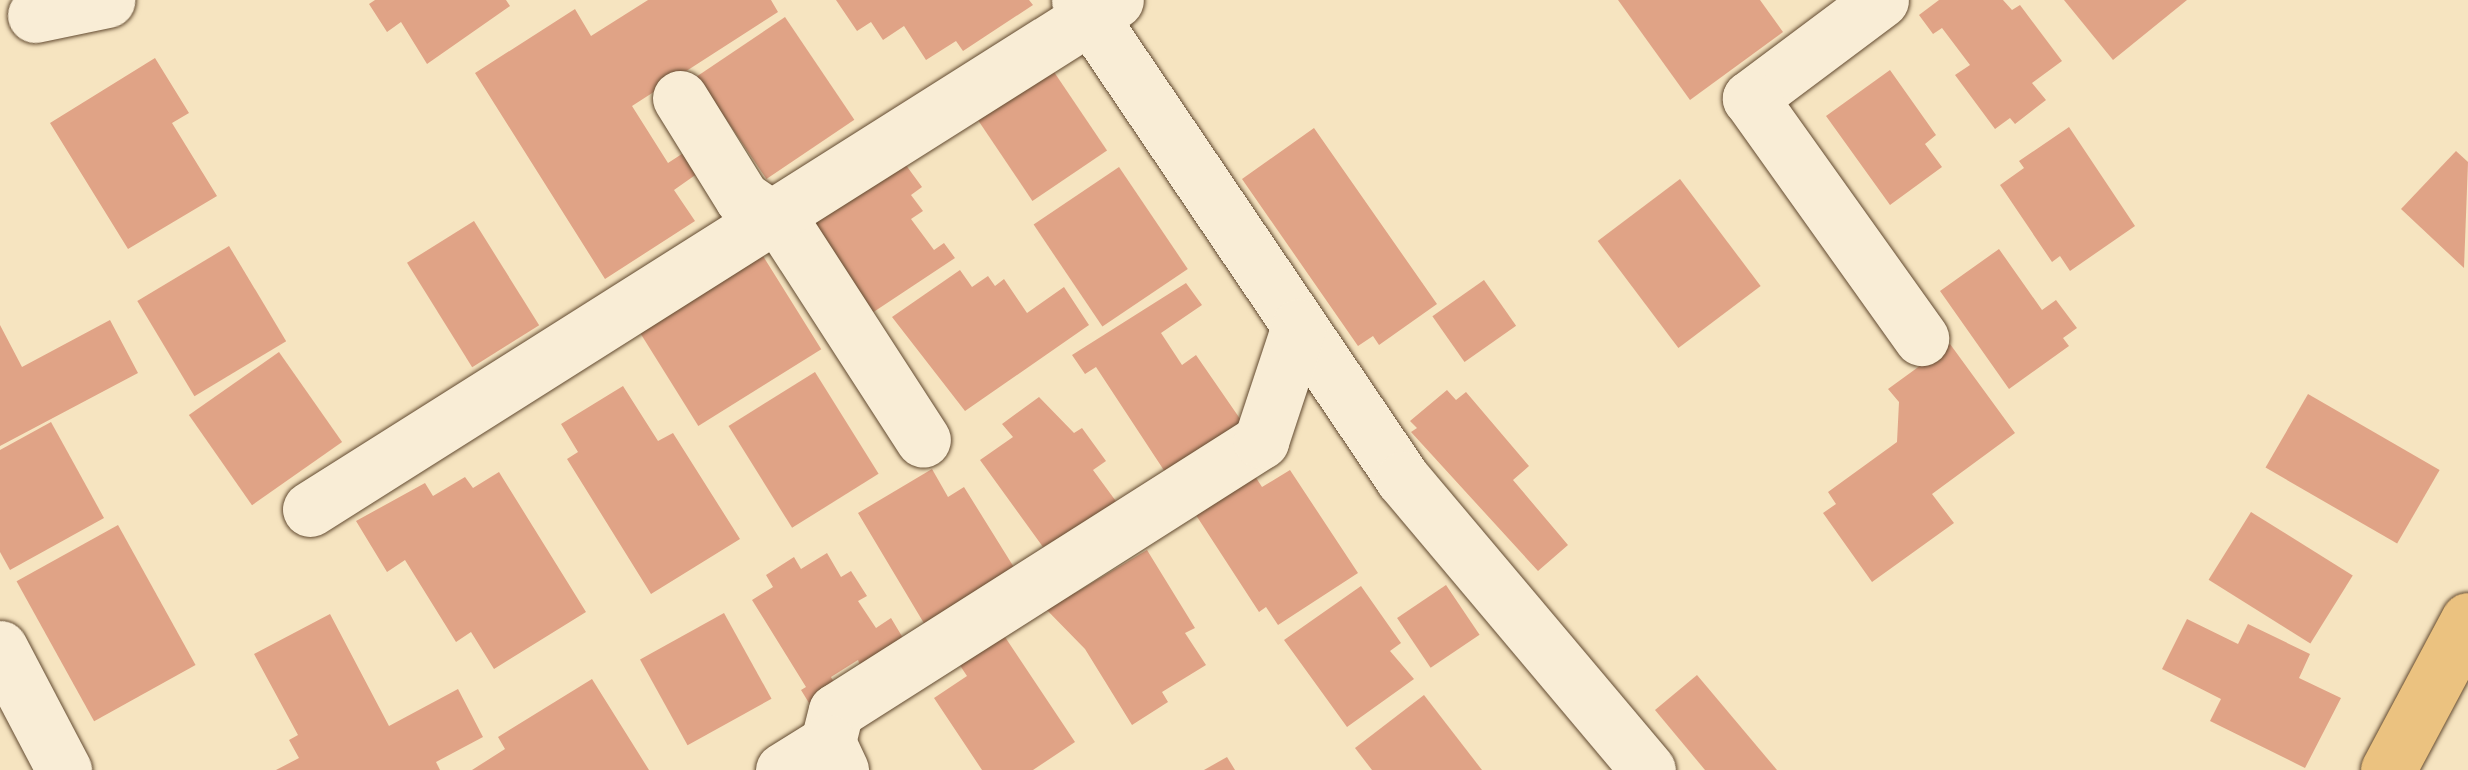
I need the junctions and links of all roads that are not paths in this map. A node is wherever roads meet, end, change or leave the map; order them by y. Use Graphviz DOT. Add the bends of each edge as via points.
graph roads {
  1 [pos="107,0"];
  2 [pos="1881,0"];
  3 [pos="1094,5"];
  4 [pos="35,15"];
  5 [pos="680,98"];
  6 [pos="770,217"];
  7 [pos="1299,326"];
  8 [pos="1921,338"];
  9 [pos="923,440"];
  10 [pos="310,509"];
  11 [pos="2468,620"];
  12 [pos="0,648"];
  13 [pos="817,761"];
  14 [pos="64,770"];
  15 [pos="1648,770"];
  16 [pos="2388,770"];
  1 -- 4 [label="street"];
  2 -- 8 [label="street" via="1750,98"];
  3 -- 6 [label="street"];
  3 -- 7 [label="street"];
  5 -- 6 [label="street" via="742,198"];
  6 -- 9 [label="street" via="786,228"];
  6 -- 10 [label="street"];
  7 -- 13 [label="street" via="1261,441 836,710"];
  7 -- 15 [label="street" via="1403,479"];
  11 -- 16 [label="highway"];
  12 -- 14 [label="street"];
}
